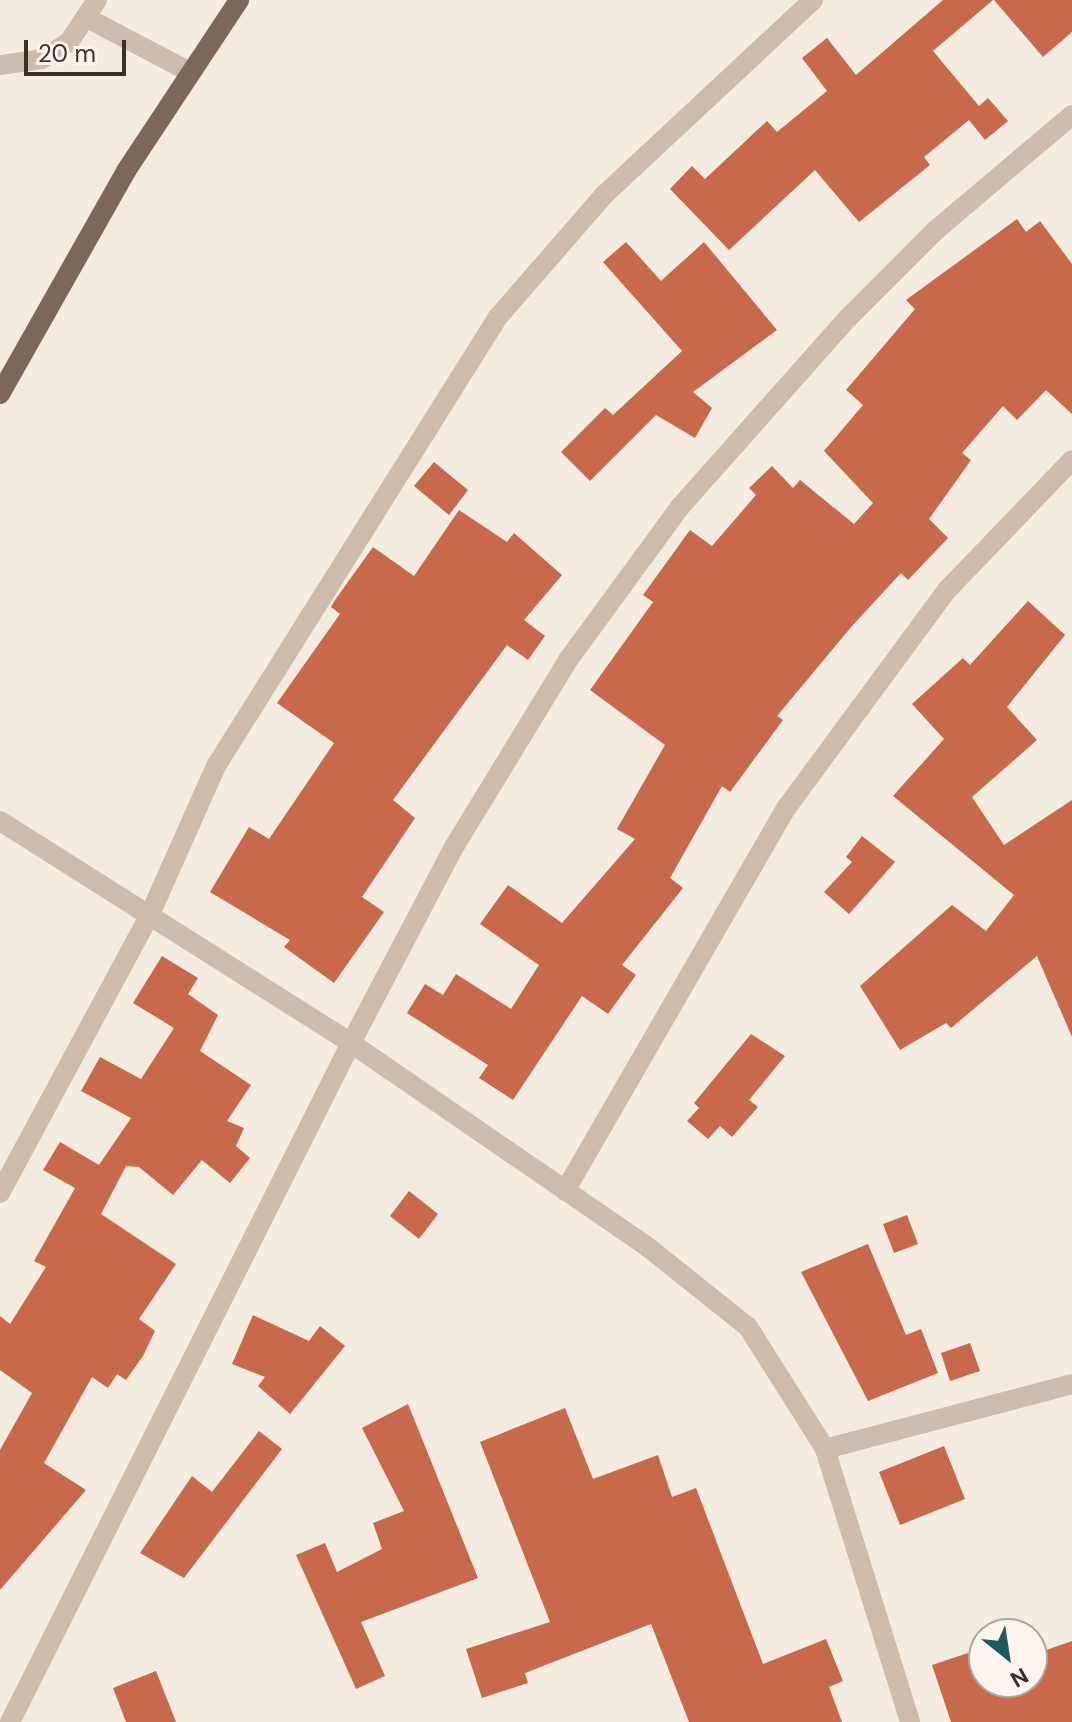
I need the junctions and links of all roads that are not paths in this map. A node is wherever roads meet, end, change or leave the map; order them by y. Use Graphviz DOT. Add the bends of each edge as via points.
graph roads {
  1 [pos="239,0"];
  2 [pos="813,0"];
  3 [pos="93,10"];
  4 [pos="0,65"];
  5 [pos="188,71"];
  6 [pos="1072,115"];
  7 [pos="0,394"];
  8 [pos="1072,460"];
  9 [pos="0,821"];
  10 [pos="151,912"];
  11 [pos="351,1043"];
  12 [pos="565,1191"];
  13 [pos="0,1193"];
  14 [pos="1072,1384"];
  15 [pos="825,1449"];
  16 [pos="10,1722"];
  17 [pos="910,1722"];
  1 -- 5 [label="main road"];
  2 -- 10 [label="street" via="604,195 498,317 216,766"];
  3 -- 4 [label="street" via="42,59"];
  3 -- 5 [label="street"];
  5 -- 7 [label="main road"];
  6 -- 11 [label="street" via="936,230 848,318 614,592 454,847"];
  8 -- 12 [label="street" via="947,590 787,807"];
  9 -- 10 [label="street"];
  10 -- 11 [label="street"];
  10 -- 13 [label="street"];
  11 -- 12 [label="street"];
  11 -- 16 [label="street"];
  12 -- 15 [label="street" via="748,1327 797,1394"];
  14 -- 15 [label="street"];
  15 -- 17 [label="street"];
}
